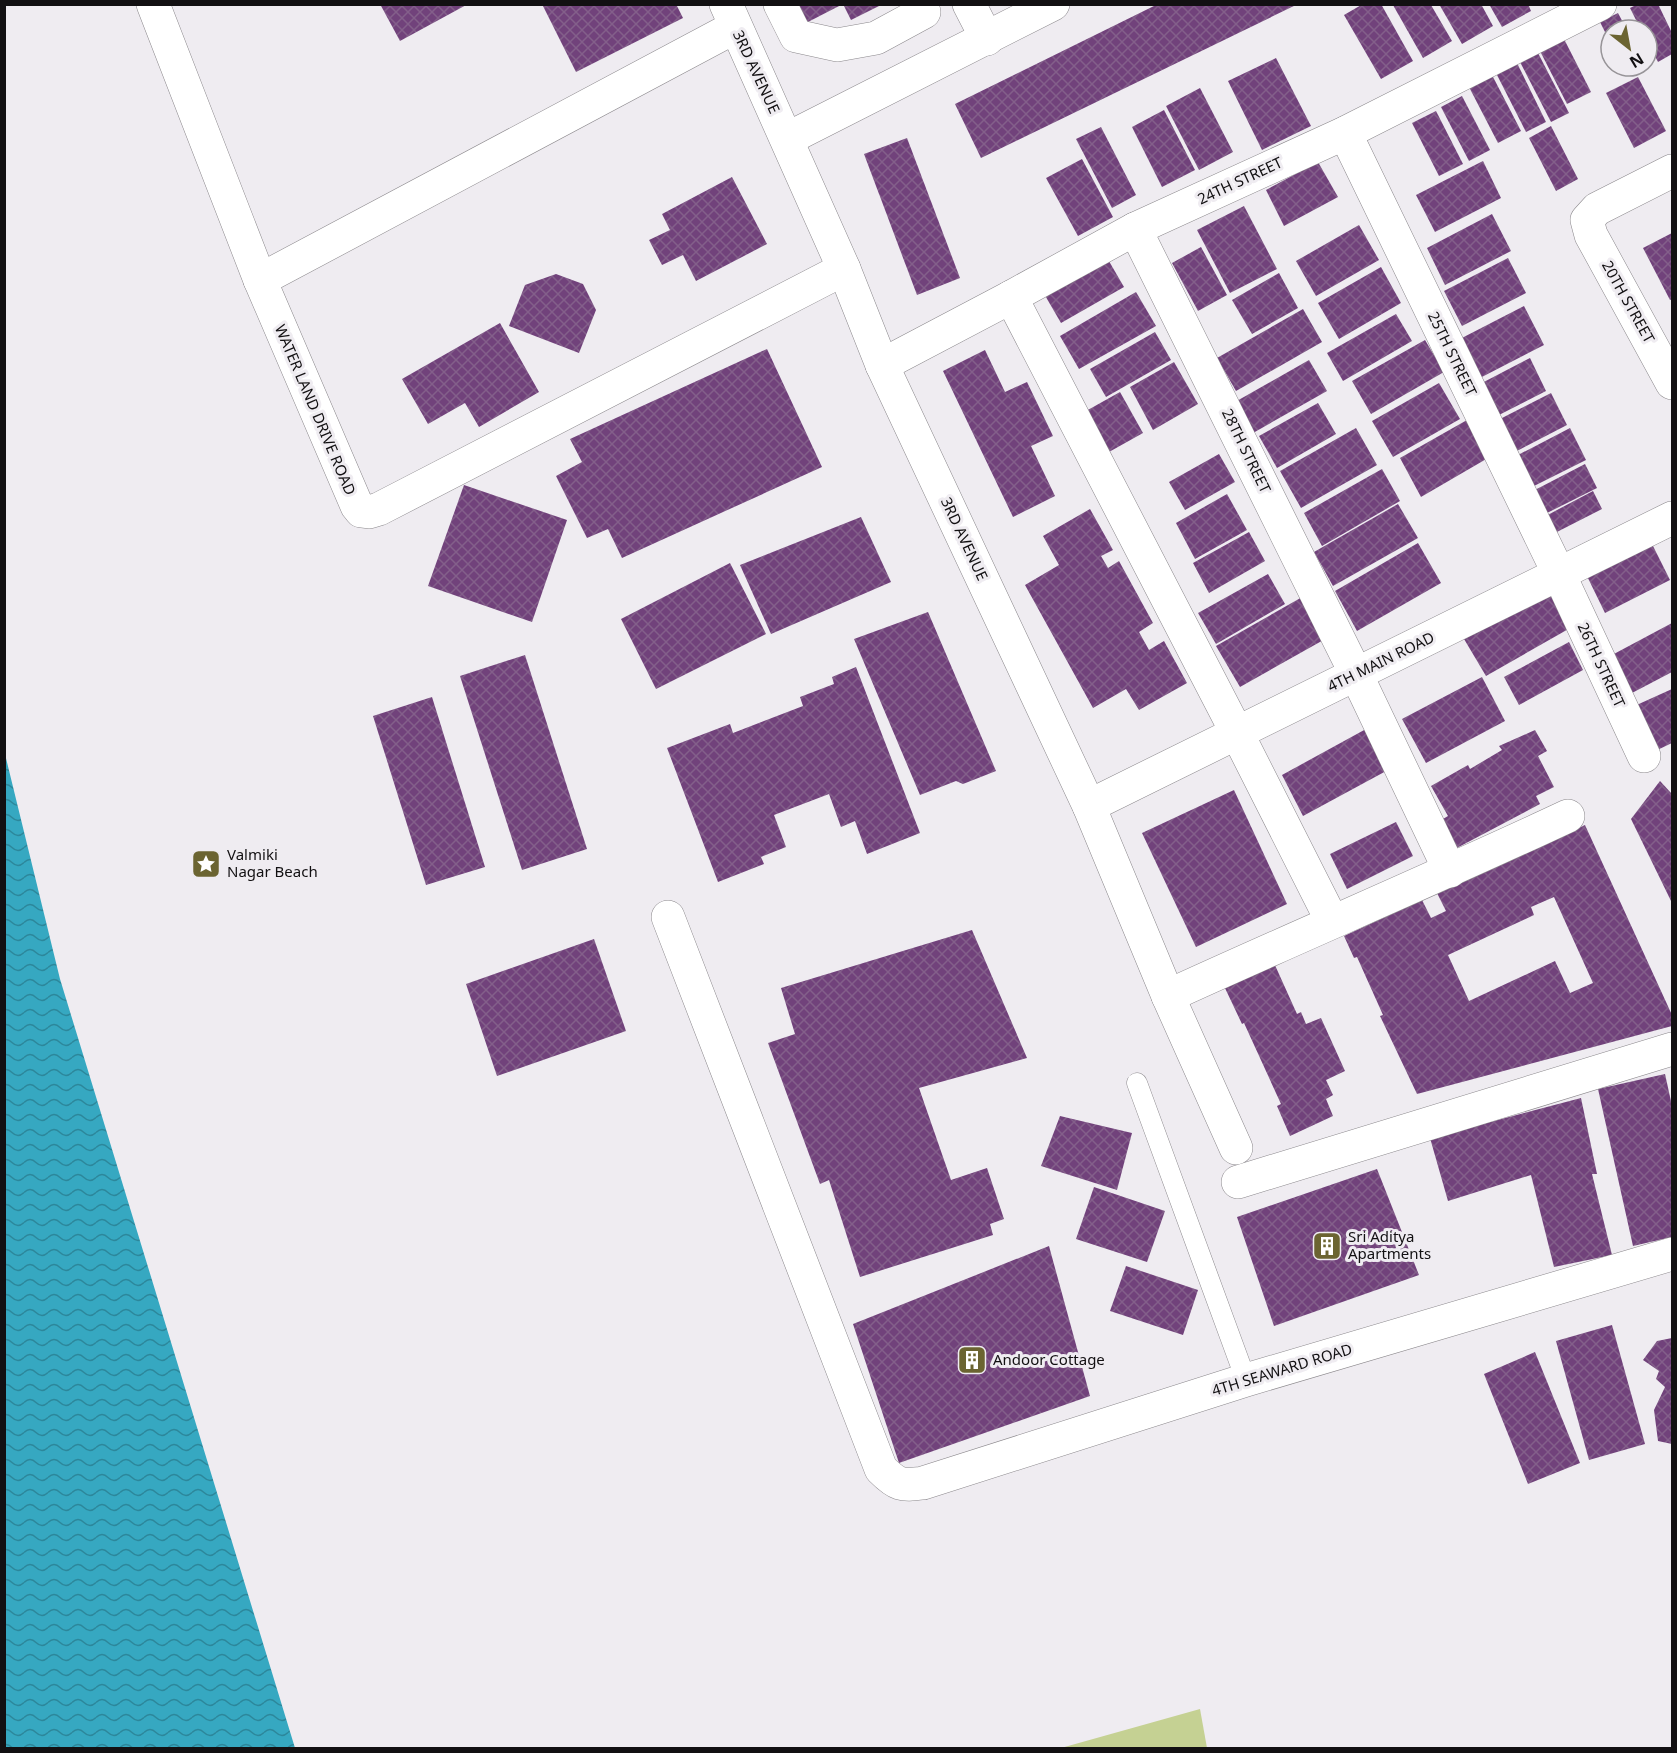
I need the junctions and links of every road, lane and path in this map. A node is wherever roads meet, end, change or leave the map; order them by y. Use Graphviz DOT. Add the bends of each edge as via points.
graph roads {
  1 [pos="153,4"];
  2 [pos="920,4"];
  3 [pos="969,4"];
  4 [pos="1053,4"];
  5 [pos="1600,4"];
  6 [pos="785,14"];
  7 [pos="736,27"];
  8 [pos="987,39"];
  9 [pos="1345,133"];
  10 [pos="787,139"];
  11 [pos="1672,171"];
  12 [pos="1135,229"];
  13 [pos="844,270"];
  14 [pos="260,280"];
  15 [pos="1011,297"];
  16 [pos="1663,342"];
  17 [pos="882,365"];
  18 [pos="1672,383"];
  19 [pos="1672,518"];
  20 [pos="1559,574"];
  21 [pos="1356,674"];
  22 [pos="1237,733"];
  23 [pos="1644,756"];
  24 [pos="1089,806"];
  25 [pos="1568,816"];
  26 [pos="1450,871"];
  27 [pos="668,917"];
  28 [pos="1332,921"];
  29 [pos="1168,996"];
  30 [pos="1672,1049"];
  31 [pos="1137,1083"];
  32 [pos="1236,1148"];
  33 [pos="1238,1182"];
  34 [pos="1672,1254"];
  35 [pos="1246,1380"];
  1 -- 14 [label="street, WATER LAND DRIVE ROAD"];
  2 -- 6 [label="street" via="924,12 876,38 837,45 796,36"];
  3 -- 8 [label="street"];
  4 -- 8 [label="street"];
  5 -- 9 [label="street, 24TH STREET"];
  6 -- 7 [label="street"];
  7 -- 10 [label="street, 3RD AVENUE"];
  7 -- 14 [label="street"];
  8 -- 10 [label="street"];
  9 -- 12 [label="street, 24TH STREET"];
  9 -- 20 [label="street, 25TH STREET"];
  10 -- 13 [label="street, 3RD AVENUE"];
  11 -- 16 [label="street, 20TH STREET" via="1598,209 1587,220 1591,235"];
  12 -- 15 [label="street, 24TH STREET"];
  12 -- 21 [label="street, 28TH STREET"];
  13 -- 14 [label="street, WATER LAND DRIVE ROAD" via="369,512 357,506"];
  13 -- 17 [label="street, 3RD AVENUE"];
  15 -- 17 [label="street, 24TH STREET"];
  15 -- 22 [label="street"];
  16 -- 18 [label="street, 20TH STREET"];
  17 -- 24 [label="street, 3RD AVENUE"];
  19 -- 20 [label="street, 4TH MAIN ROAD"];
  20 -- 21 [label="street, 4TH MAIN ROAD"];
  20 -- 23 [label="street, 26TH STREET"];
  21 -- 22 [label="street, 4TH MAIN ROAD"];
  21 -- 26 [label="street, 28TH STREET"];
  22 -- 24 [label="street, 4TH MAIN ROAD"];
  22 -- 28 [label="street"];
  24 -- 29 [label="street, 3RD AVENUE"];
  25 -- 26 [label="street"];
  26 -- 28 [label="street"];
  27 -- 35 [label="street, 4TH SEAWARD ROAD" via="881,1469 893,1481 905,1486 923,1483"];
  28 -- 29 [label="street"];
  29 -- 32 [label="street, 3RD AVENUE"];
  30 -- 33 [label="street"];
  31 -- 35 [label="lane"];
  34 -- 35 [label="street, 4TH SEAWARD ROAD"];
}
